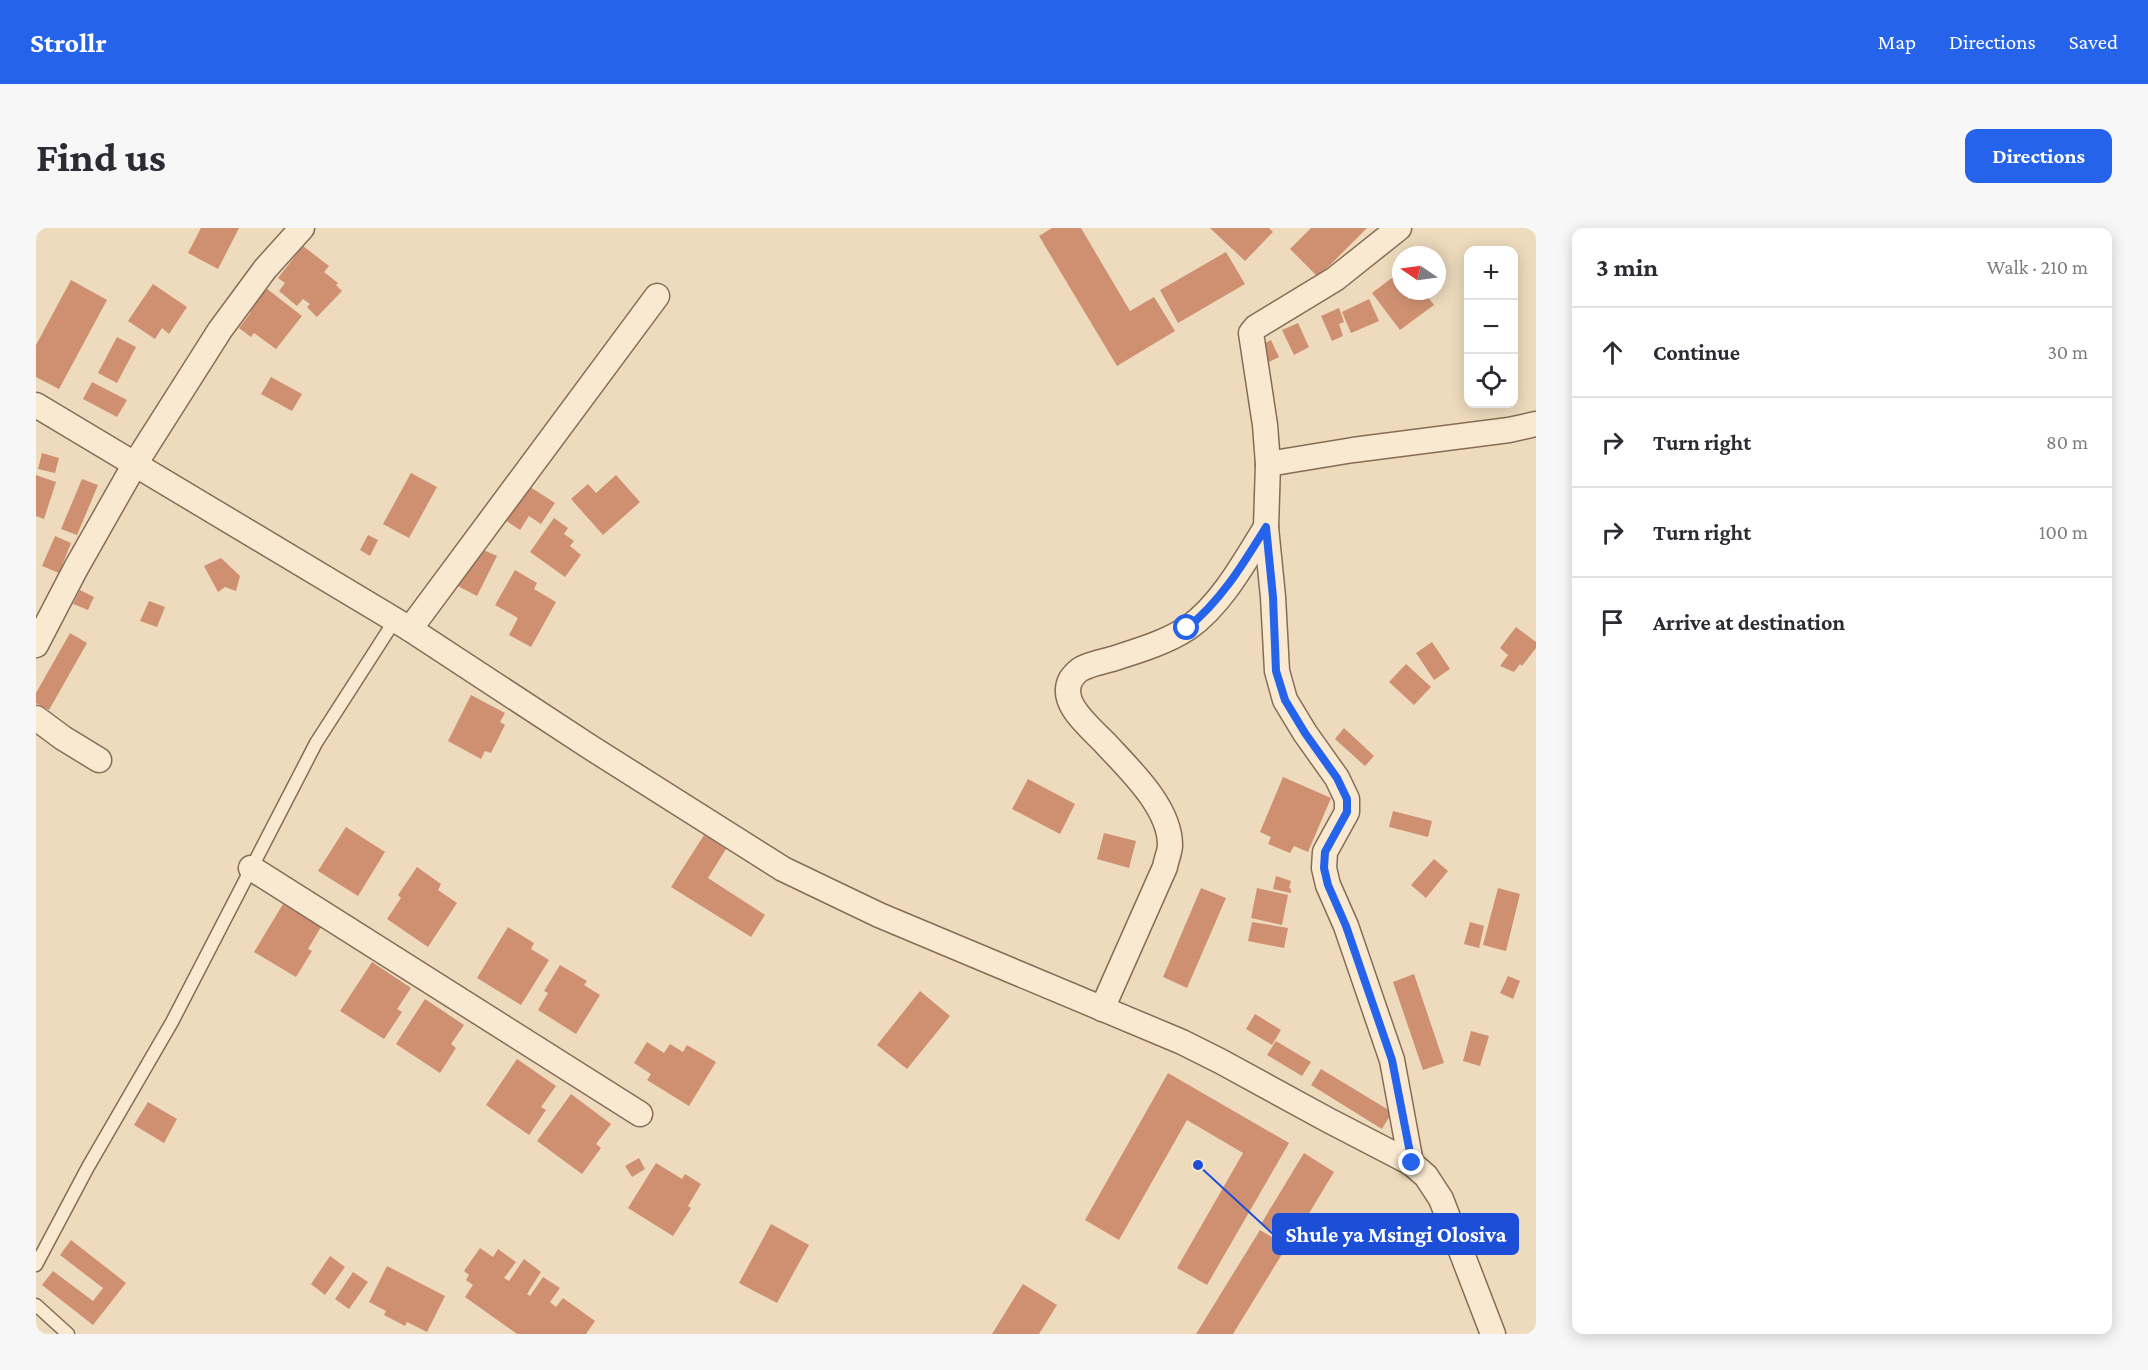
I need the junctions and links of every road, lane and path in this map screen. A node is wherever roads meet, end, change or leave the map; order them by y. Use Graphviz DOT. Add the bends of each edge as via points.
graph roads {
  1 [pos="302,228"];
  2 [pos="1399,228"];
  3 [pos="657,296"];
  4 [pos="36,405"];
  5 [pos="1536,424"];
  6 [pos="135,464"];
  7 [pos="1268,464"];
  8 [pos="1266,527"];
  9 [pos="403,624"];
  10 [pos="36,645"];
  11 [pos="36,718"];
  12 [pos="99,760"];
  13 [pos="251,868"];
  14 [pos="1102,1009"];
  15 [pos="640,1114"];
  16 [pos="1412,1163"];
  17 [pos="36,1265"];
  18 [pos="36,1305"];
  19 [pos="68,1334"];
  20 [pos="1493,1334"];
  1 -- 6 [label="street" via="239,302"];
  2 -- 7 [label="street" via="1335,279 1252,331"];
  3 -- 9 [label="street"];
  4 -- 6 [label="street"];
  5 -- 7 [label="street"];
  6 -- 9 [label="street"];
  6 -- 10 [label="street"];
  7 -- 8 [label="street"];
  8 -- 14 [label="street" via="1239,571 1197,621 1154,645 1083,668 1069,686 1072,706 1082,720 1126,766 1165,817 1170,845 1165,867"];
  8 -- 16 [label="street" via="1276,671 1285,700 1347,799 1347,812 1325,852 1324,868 1392,1060"];
  9 -- 13 [label="lane" via="316,743"];
  9 -- 14 [label="street" via="783,869 879,915"];
  11 -- 12 [label="street"];
  13 -- 15 [label="street"];
  13 -- 17 [label="lane" via="172,1022"];
  14 -- 16 [label="street" via="1220,1060"];
  16 -- 20 [label="street" via="1441,1199"];
  18 -- 19 [label="lane"];
}
